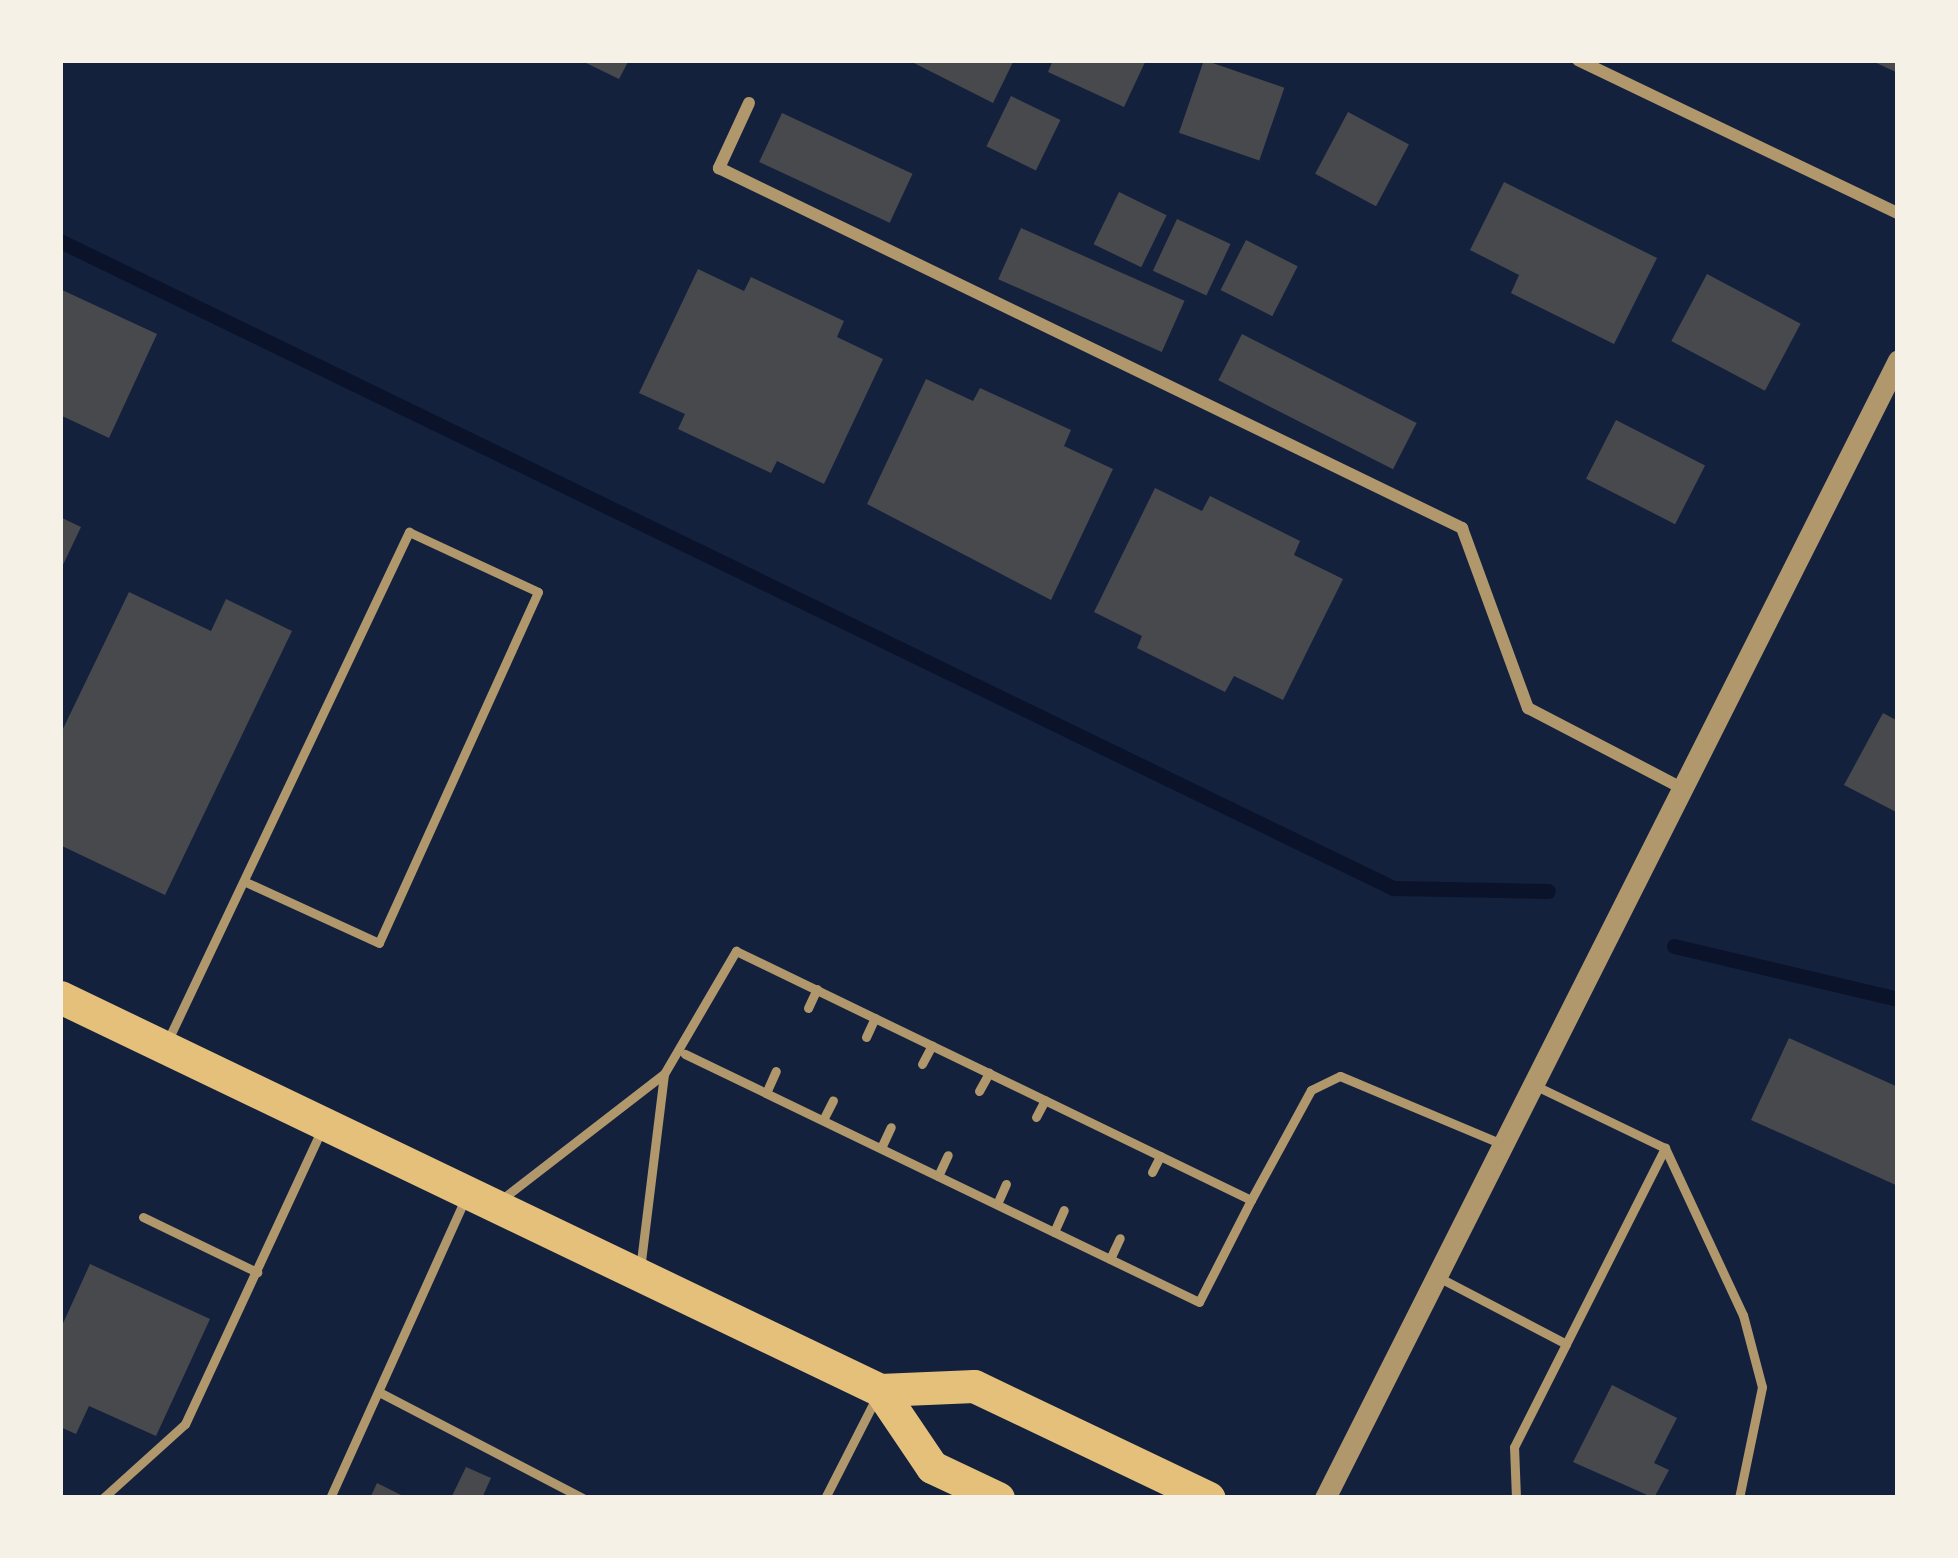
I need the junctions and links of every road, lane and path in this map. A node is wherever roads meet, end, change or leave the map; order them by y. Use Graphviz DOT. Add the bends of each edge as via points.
graph roads {
  1 [pos="1578,60"];
  2 [pos="749,103"];
  3 [pos="1898,213"];
  4 [pos="1898,360"];
  5 [pos="1680,787"];
  6 [pos="246,882"];
  7 [pos="817,989"];
  8 [pos="60,997"];
  9 [pos="808,1008"];
  10 [pos="875,1018"];
  11 [pos="866,1037"];
  12 [pos="932,1046"];
  13 [pos="165,1047"];
  14 [pos="685,1054"];
  15 [pos="922,1064"];
  16 [pos="776,1071"];
  17 [pos="989,1073"];
  18 [pos="664,1074"];
  19 [pos="1532,1084"];
  20 [pos="979,1091"];
  21 [pos="766,1093"];
  22 [pos="833,1100"];
  23 [pos="1045,1100"];
  24 [pos="1036,1117"];
  25 [pos="823,1120"];
  26 [pos="325,1124"];
  27 [pos="891,1127"];
  28 [pos="1104,1129"];
  29 [pos="1502,1144"];
  30 [pos="1096,1145"];
  31 [pos="881,1148"];
  32 [pos="1665,1148"];
  33 [pos="948,1155"];
  34 [pos="1160,1156"];
  35 [pos="1152,1172"];
  36 [pos="938,1176"];
  37 [pos="1006,1184"];
  38 [pos="481,1199"];
  39 [pos="1251,1200"];
  40 [pos="997,1204"];
  41 [pos="1064,1210"];
  42 [pos="143,1217"];
  43 [pos="1054,1232"];
  44 [pos="1120,1238"];
  45 [pos="1110,1259"];
  46 [pos="257,1272"];
  47 [pos="639,1274"];
  48 [pos="1436,1276"];
  49 [pos="1566,1344"];
  50 [pos="880,1390"];
  51 [pos="379,1392"];
  52 [pos="104,1498"];
  53 [pos="330,1498"];
  54 [pos="583,1498"];
  55 [pos="825,1498"];
  56 [pos="998,1498"];
  57 [pos="1210,1498"];
  58 [pos="1325,1498"];
  59 [pos="1516,1498"];
  60 [pos="1739,1498"];
  1 -- 3 [label="street"];
  2 -- 5 [label="street" via="719,168 1462,528 1528,708"];
  4 -- 5 [label="street"];
  5 -- 19 [label="street"];
  6 -- 6 [label="lane" via="409,532 538,592 379,943"];
  6 -- 13 [label="lane"];
  7 -- 9 [label="lane"];
  7 -- 10 [label="lane"];
  7 -- 14 [label="lane" via="736,950"];
  8 -- 13 [label="highway"];
  10 -- 11 [label="lane"];
  10 -- 12 [label="lane"];
  12 -- 15 [label="lane"];
  12 -- 17 [label="lane"];
  13 -- 26 [label="highway"];
  14 -- 18 [label="lane"];
  14 -- 21 [label="lane"];
  16 -- 21 [label="lane"];
  17 -- 20 [label="lane"];
  17 -- 23 [label="lane"];
  18 -- 38 [label="lane"];
  18 -- 47 [label="lane"];
  19 -- 29 [label="street"];
  19 -- 32 [label="lane"];
  21 -- 25 [label="lane"];
  22 -- 25 [label="lane"];
  23 -- 24 [label="lane"];
  23 -- 28 [label="lane"];
  25 -- 31 [label="lane"];
  26 -- 38 [label="highway"];
  26 -- 46 [label="lane"];
  27 -- 31 [label="lane"];
  28 -- 30 [label="lane"];
  28 -- 34 [label="lane"];
  29 -- 39 [label="lane" via="1340,1076 1311,1090"];
  29 -- 48 [label="street"];
  31 -- 36 [label="lane"];
  32 -- 49 [label="lane"];
  32 -- 60 [label="lane" via="1743,1315 1762,1387"];
  33 -- 36 [label="lane"];
  34 -- 35 [label="lane"];
  34 -- 39 [label="lane"];
  36 -- 40 [label="lane"];
  37 -- 40 [label="lane"];
  38 -- 47 [label="highway"];
  38 -- 51 [label="lane"];
  39 -- 45 [label="lane" via="1199,1302"];
  40 -- 43 [label="lane"];
  41 -- 43 [label="lane"];
  42 -- 46 [label="lane"];
  43 -- 45 [label="lane"];
  44 -- 45 [label="lane"];
  46 -- 52 [label="lane" via="185,1424"];
  47 -- 50 [label="highway"];
  48 -- 49 [label="lane"];
  48 -- 58 [label="street"];
  49 -- 59 [label="lane" via="1514,1447"];
  50 -- 55 [label="lane"];
  50 -- 56 [label="highway" via="932,1467"];
  50 -- 57 [label="highway" via="974,1386"];
  51 -- 53 [label="lane"];
  51 -- 54 [label="lane"];
}
